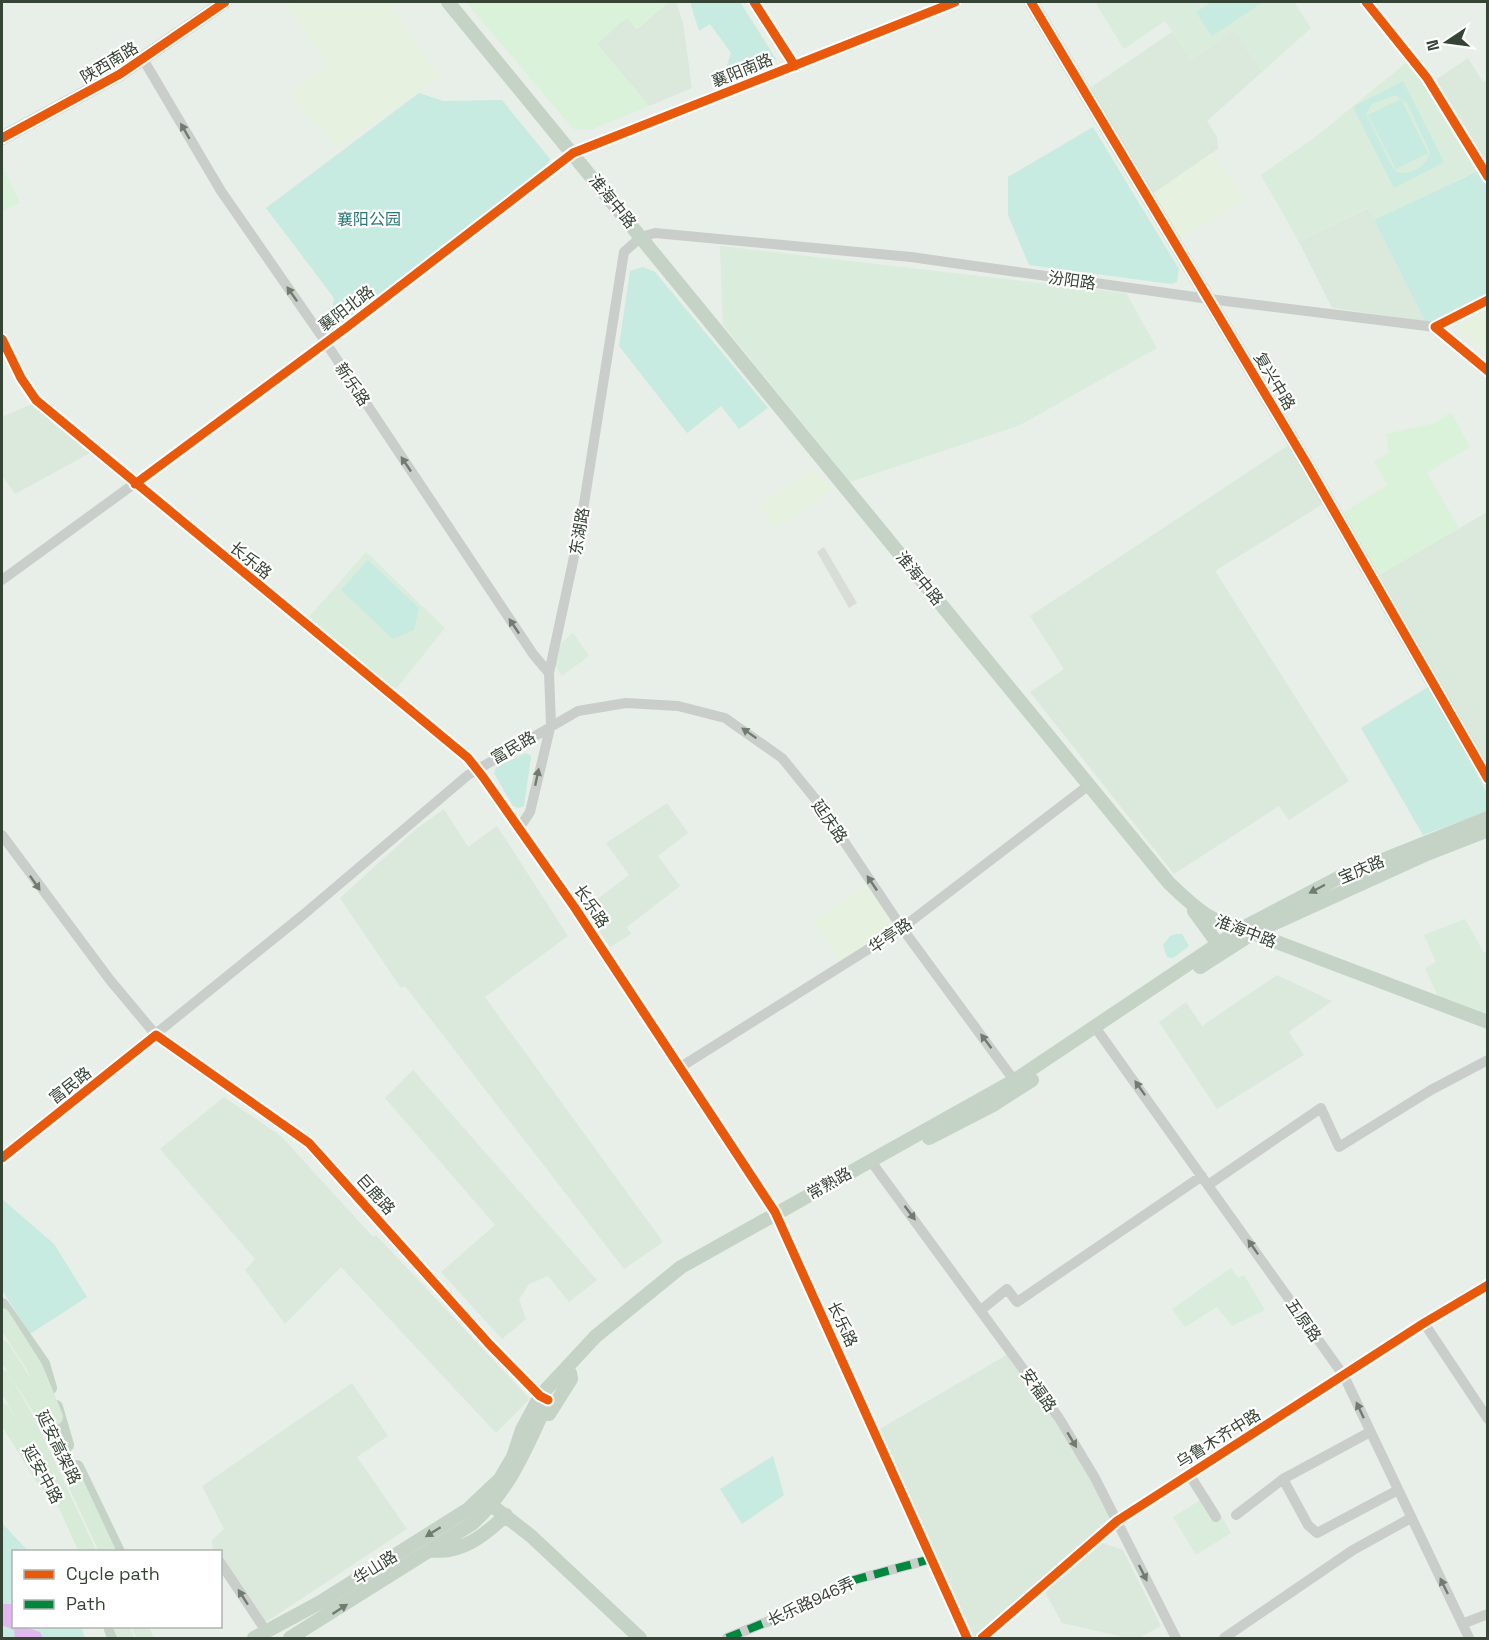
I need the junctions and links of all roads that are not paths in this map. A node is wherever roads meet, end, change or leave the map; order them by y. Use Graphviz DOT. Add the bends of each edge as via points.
graph roads {
  1 [pos="225,2"];
  2 [pos="448,2"];
  3 [pos="754,2"];
  4 [pos="956,2"];
  5 [pos="1031,2"];
  6 [pos="1366,2"];
  7 [pos="143,59"];
  8 [pos="795,66"];
  9 [pos="2,138"];
  10 [pos="573,153"];
  11 [pos="1488,177"];
  12 [pos="641,237"];
  13 [pos="1209,299"];
  14 [pos="1488,300"];
  15 [pos="1435,327"];
  16 [pos="2,339"];
  17 [pos="325,342"];
  18 [pos="1488,371"];
  19 [pos="135,484"];
  20 [pos="2,580"];
  21 [pos="549,673"];
  22 [pos="551,724"];
  23 [pos="477,769"];
  24 [pos="1488,780"];
  25 [pos="1089,785"];
  26 [pos="1488,818"];
  27 [pos="520,827"];
  28 [pos="1488,830"];
  29 [pos="2,835"];
  30 [pos="1184,897"];
  31 [pos="902,928"];
  32 [pos="1246,932"];
  33 [pos="1218,944"];
  34 [pos="1488,1022"];
  35 [pos="1097,1030"];
  36 [pos="156,1035"];
  37 [pos="1488,1060"];
  38 [pos="679,1068"];
  39 [pos="1018,1084"];
  40 [pos="2,1158"];
  41 [pos="872,1163"];
  42 [pos="1205,1180"];
  43 [pos="777,1216"];
  44 [pos="1488,1285"];
  45 [pos="2,1305"];
  46 [pos="981,1310"];
  47 [pos="2,1316"];
  48 [pos="1424,1323"];
  49 [pos="2,1339"];
  50 [pos="2,1347"];
  51 [pos="570,1373"];
  52 [pos="1344,1376"];
  53 [pos="2,1378"];
  54 [pos="544,1398"];
  55 [pos="2,1399"];
  56 [pos="2,1411"];
  57 [pos="2,1417"];
  58 [pos="1488,1419"];
  59 [pos="1370,1432"];
  60 [pos="66,1445"];
  61 [pos="1189,1474"];
  62 [pos="1283,1479"];
  63 [pos="46,1482"];
  64 [pos="1398,1490"];
  65 [pos="479,1497"];
  66 [pos="492,1505"];
  67 [pos="506,1515"];
  68 [pos="1236,1515"];
  69 [pos="1216,1517"];
  70 [pos="1411,1518"];
  71 [pos="1117,1521"];
  72 [pos="81,1550"];
  73 [pos="88,1550"];
  74 [pos="108,1550"];
  75 [pos="118,1550"];
  76 [pos="430,1550"];
  77 [pos="931,1559"];
  78 [pos="222,1566"];
  79 [pos="1488,1614"];
  80 [pos="1462,1624"];
  81 [pos="260,1635"];
  82 [pos="290,1638"];
  83 [pos="640,1638"];
  84 [pos="727,1638"];
  85 [pos="967,1638"];
  86 [pos="982,1638"];
  87 [pos="1176,1638"];
  88 [pos="1224,1638"];
  89 [pos="1469,1638"];
  1 -- 7 [label="main road, 陕西南路"];
  2 -- 10 [label="main road, 淮海中路"];
  3 -- 8 [label="street"];
  4 -- 8 [label="street, 襄阳南路"];
  5 -- 13 [label="main road, 复兴中路"];
  6 -- 11 [label="street" via="1427,78"];
  7 -- 9 [label="main road, 陕西南路"];
  17 -- 7 [label="street, 新乐路, one-way" via="221,191"];
  8 -- 10 [label="street, 襄阳南路"];
  10 -- 12 [label="main road, 淮海中路"];
  10 -- 17 [label="street, 襄阳北路"];
  12 -- 13 [label="street, 汾阳路" via="655,233 911,257"];
  12 -- 21 [label="street, 东湖路" via="624,252 580,529"];
  12 -- 25 [label="main road, 淮海中路"];
  13 -- 15 [label="street, 汾阳路"];
  13 -- 24 [label="main road, 复兴中路"];
  14 -- 15 [label="street"];
  15 -- 18 [label="street"];
  16 -- 19 [label="street, 长乐路" via="36,400"];
  17 -- 19 [label="street, 襄阳北路"];
  21 -- 17 [label="street, 新乐路, one-way"];
  19 -- 20 [label="street, 襄阳北路"];
  19 -- 23 [label="street, 长乐路"];
  21 -- 22 [label="street, 东湖路"];
  22 -- 23 [label="street, 富民路"];
  27 -- 22 [label="street, 东湖路, one-way" via="530,812"];
  31 -- 22 [label="street, 延庆路, one-way" via="817,801 789,767 733,723 678,706 626,703 578,711"];
  23 -- 27 [label="street, 长乐路"];
  23 -- 36 [label="street, 富民路"];
  25 -- 30 [label="main road, 淮海中路"];
  25 -- 31 [label="street, 华亭路"];
  26 -- 32 [label="main road, 宝庆路, one-way" via="1340,877"];
  27 -- 38 [label="street, 长乐路"];
  28 -- 32 [label="main road, 宝庆路"];
  29 -- 36 [label="street, 巨鹿路, one-way"];
  30 -- 32 [label="main road, 淮海中路" via="1220,924"];
  30 -- 33 [label="main road"];
  31 -- 38 [label="street, 华亭路"];
  39 -- 31 [label="street, 延庆路, one-way"];
  32 -- 33 [label="main road, 常熟路"];
  32 -- 34 [label="main road, 淮海中路"];
  32 -- 35 [label="main road, 常熟路"];
  33 -- 35 [label="main road, 常熟路"];
  35 -- 39 [label="main road, 常熟路"];
  42 -- 35 [label="street, 五原路, one-way"];
  36 -- 40 [label="street, 富民路"];
  36 -- 54 [label="street, 巨鹿路" via="309,1143 490,1345"];
  37 -- 42 [label="street" via="1339,1146 1321,1108"];
  38 -- 43 [label="street, 长乐路"];
  39 -- 41 [label="main road, 常熟路"];
  41 -- 43 [label="main road, 常熟路"];
  41 -- 46 [label="street, 安福路, one-way"];
  42 -- 46 [label="street" via="1017,1302 1007,1289"];
  52 -- 42 [label="street, 五原路, one-way"];
  43 -- 51 [label="main road, 常熟路" via="652,1297"];
  43 -- 54 [label="main road, 常熟路" via="683,1266 634,1302 596,1336"];
  43 -- 77 [label="street, 长乐路"];
  44 -- 48 [label="street, 乌鲁木齐中路"];
  45 -- 60 [label="main road" via="43,1364"];
  46 -- 71 [label="street, 安福路, one-way" via="1059,1419"];
  47 -- 60 [label="highway" via="35,1368"];
  48 -- 52 [label="street, 乌鲁木齐中路"];
  48 -- 58 [label="street"];
  49 -- 60 [label="main road, 延安中路"];
  50 -- 74 [label="highway, 延安高架路" via="42,1412"];
  51 -- 54 [label="main road, 常熟路"];
  51 -- 66 [label="main road, 常熟路" via="571,1379 554,1404 517,1481 502,1502"];
  59 -- 52 [label="street, 五原路, one-way"];
  52 -- 61 [label="street, 乌鲁木齐中路"];
  53 -- 73 [label="highway, 延安高架路" via="27,1421"];
  54 -- 65 [label="main road, 常熟路" via="500,1479"];
  54 -- 66 [label="main road, 常熟路" via="511,1480"];
  55 -- 63 [label="main road, 延安中路"];
  56 -- 63 [label="highway"];
  57 -- 63 [label="main road" via="22,1456"];
  59 -- 62 [label="street"];
  59 -- 64 [label="street, 五原路"];
  60 -- 75 [label="main road, 延安中路"];
  61 -- 69 [label="street"];
  61 -- 71 [label="street, 乌鲁木齐中路"];
  62 -- 64 [label="street" via="1308,1525 1317,1533"];
  62 -- 68 [label="street"];
  63 -- 72 [label="main road, 延安中路"];
  64 -- 70 [label="street, 五原路"];
  65 -- 66 [label="main road"];
  65 -- 81 [label="main road, 华山路, one-way" via="467,1510 319,1603"];
  66 -- 67 [label="main road"];
  66 -- 76 [label="main road, 华山路" via="473,1523"];
  67 -- 76 [label="main road" via="482,1536 448,1553"];
  67 -- 83 [label="main road"];
  80 -- 70 [label="street, 五原路, one-way"];
  70 -- 88 [label="street" via="1353,1551"];
  71 -- 86 [label="street, 乌鲁木齐中路"];
  71 -- 87 [label="street, 安福路, one-way"];
  82 -- 76 [label="main road, 华山路, one-way"];
  77 -- 84 [label="street, 长乐路946弄" via="843,1583 806,1606"];
  77 -- 85 [label="street, 长乐路"];
  81 -- 78 [label="street, one-way"];
  79 -- 80 [label="street"];
  80 -- 89 [label="street, 五原路"];
}
